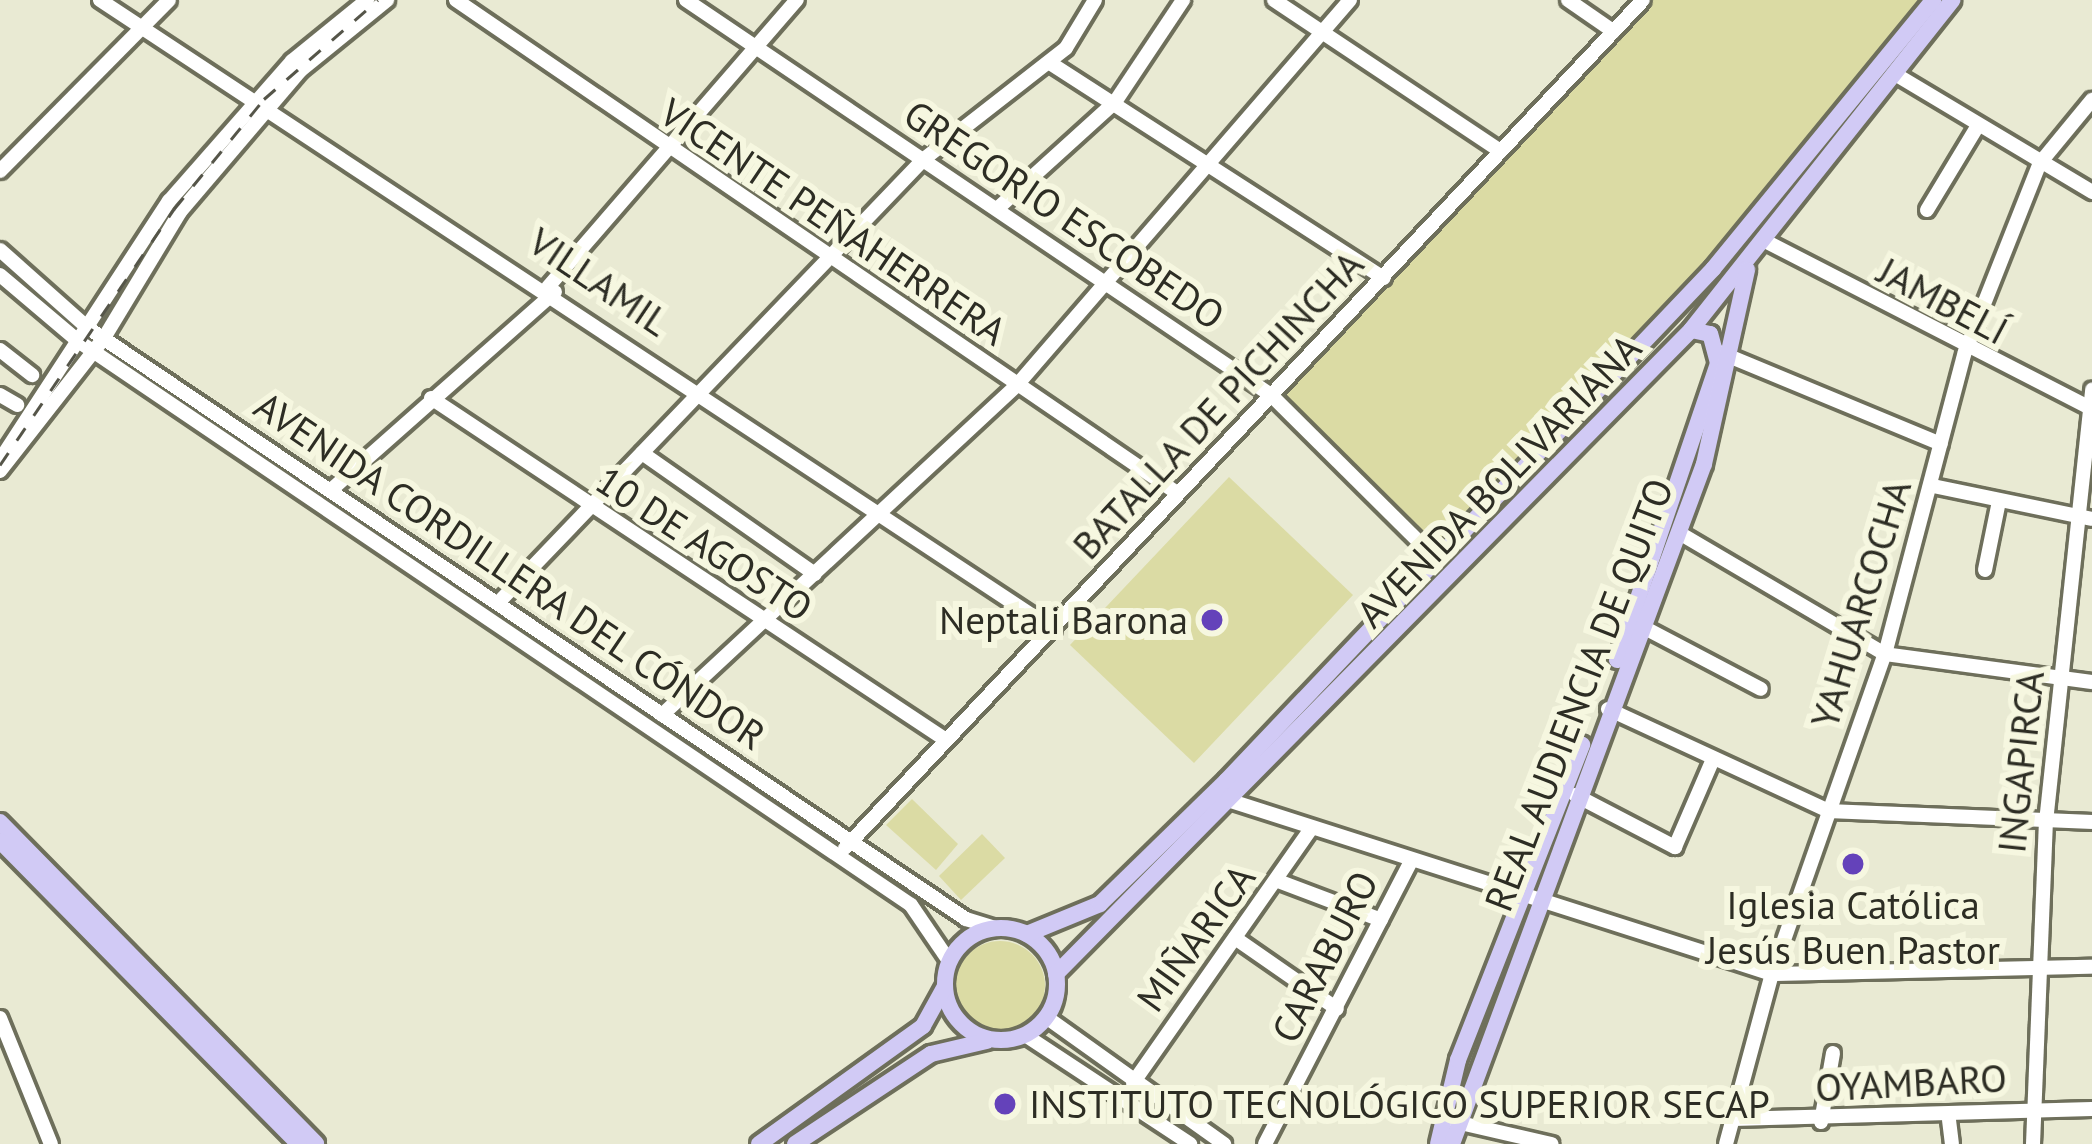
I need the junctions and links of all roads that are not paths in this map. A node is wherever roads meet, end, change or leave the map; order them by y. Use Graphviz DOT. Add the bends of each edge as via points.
graph roads {
  1 [pos="100,0"];
  2 [pos="169,0"];
  3 [pos="367,0"];
  4 [pos="387,0"];
  5 [pos="456,0"];
  6 [pos="686,0"];
  7 [pos="796,0"];
  8 [pos="1095,0"];
  9 [pos="1183,0"];
  10 [pos="1274,0"];
  11 [pos="1350,0"];
  12 [pos="1568,0"];
  13 [pos="1643,0"];
  14 [pos="1933,0"];
  15 [pos="1953,0"];
  16 [pos="141,27"];
  17 [pos="1321,31"];
  18 [pos="1613,31"];
  19 [pos="760,49"];
  20 [pos="1050,63"];
  21 [pos="1895,74"];
  22 [pos="265,100"];
  23 [pos="2092,100"];
  24 [pos="1114,102"];
  25 [pos="1977,127"];
  26 [pos="1500,151"];
  27 [pos="670,152"];
  28 [pos="924,159"];
  29 [pos="2040,164"];
  30 [pos="1210,165"];
  31 [pos="0,171"];
  32 [pos="2092,192"];
  33 [pos="997,209"];
  34 [pos="1927,210"];
  35 [pos="1767,242"];
  36 [pos="0,250"];
  37 [pos="828,259"];
  38 [pos="1749,263"];
  39 [pos="0,275"];
  40 [pos="1384,278"];
  41 [pos="1106,280"];
  42 [pos="551,290"];
  43 [pos="88,328"];
  44 [pos="1691,330"];
  45 [pos="104,338"];
  46 [pos="78,341"];
  47 [pos="0,350"];
  48 [pos="94,351"];
  49 [pos="1965,352"];
  50 [pos="1724,353"];
  51 [pos="32,375"];
  52 [pos="1017,386"];
  53 [pos="2092,389"];
  54 [pos="701,392"];
  55 [pos="0,395"];
  56 [pos="1271,395"];
  57 [pos="431,398"];
  58 [pos="16,405"];
  59 [pos="2090,409"];
  60 [pos="1941,444"];
  61 [pos="642,453"];
  62 [pos="0,459"];
  63 [pos="0,471"];
  64 [pos="1934,485"];
  65 [pos="331,490"];
  66 [pos="1178,493"];
  67 [pos="2000,501"];
  68 [pos="587,510"];
  69 [pos="881,518"];
  70 [pos="2086,518"];
  71 [pos="1681,533"];
  72 [pos="1437,560"];
  73 [pos="1984,570"];
  74 [pos="815,574"];
  75 [pos="498,603"];
  76 [pos="764,622"];
  77 [pos="1643,627"];
  78 [pos="1054,630"];
  79 [pos="1885,654"];
  80 [pos="2063,680"];
  81 [pos="2092,682"];
  82 [pos="1761,688"];
  83 [pos="1608,710"];
  84 [pos="662,715"];
  85 [pos="946,740"];
  86 [pos="1713,759"];
  87 [pos="1575,795"];
  88 [pos="1231,801"];
  89 [pos="1829,811"];
  90 [pos="0,822"];
  91 [pos="2046,822"];
  92 [pos="2092,822"];
  93 [pos="1311,829"];
  94 [pos="0,841"];
  95 [pos="851,842"];
  96 [pos="839,854"];
  97 [pos="1410,863"];
  98 [pos="1278,881"];
  99 [pos="1528,897"];
  100 [pos="1381,920"];
  101 [pos="996,928"];
  102 [pos="1027,934"];
  103 [pos="1235,938"];
  104 [pos="949,961"];
  105 [pos="2092,967"];
  106 [pos="2035,968"];
  107 [pos="1056,974"];
  108 [pos="1772,974"];
  109 [pos="945,987"];
  110 [pos="1336,1009"];
  111 [pos="1046,1017"];
  112 [pos="0,1018"];
  113 [pos="1025,1035"];
  114 [pos="1000,1040"];
  115 [pos="1833,1053"];
  116 [pos="1133,1083"];
  117 [pos="2092,1109"];
  118 [pos="2032,1110"];
  119 [pos="1733,1119"];
  120 [pos="1949,1120"];
  121 [pos="1456,1122"];
  122 [pos="1821,1122"];
  123 [pos="51,1144"];
  124 [pos="299,1144"];
  125 [pos="316,1144"];
  126 [pos="759,1144"];
  127 [pos="795,1144"];
  128 [pos="1190,1144"];
  129 [pos="1224,1144"];
  130 [pos="1265,1144"];
  131 [pos="1438,1144"];
  132 [pos="1452,1144"];
  133 [pos="1551,1144"];
  134 [pos="1726,1144"];
  135 [pos="1952,1144"];
  136 [pos="2033,1144"];
  1 -- 16 [label="street, VILLAMIL"];
  2 -- 16 [label="street"];
  3 -- 22 [label="street"];
  4 -- 22 [label="street"];
  5 -- 27 [label="street, VICENTE PEÑAHERRERA"];
  6 -- 19 [label="street, GREGORIO ESCOBEDO"];
  7 -- 19 [label="street"];
  8 -- 20 [label="street"];
  9 -- 24 [label="street"];
  10 -- 17 [label="street"];
  11 -- 17 [label="street"];
  12 -- 18 [label="street"];
  13 -- 18 [label="street, BATALLA DE PICHINCHA"];
  14 -- 72 [label="main road, AVENIDA BOLIVARIANA" via="1713,269"];
  15 -- 21 [label="main road, AVENIDA BOLIVARIANA"];
  16 -- 22 [label="street, VILLAMIL"];
  16 -- 31 [label="street"];
  17 -- 26 [label="street"];
  17 -- 30 [label="street"];
  18 -- 26 [label="street, BATALLA DE PICHINCHA"];
  19 -- 27 [label="street"];
  19 -- 28 [label="street, GREGORIO ESCOBEDO"];
  20 -- 24 [label="street"];
  20 -- 28 [label="street"];
  21 -- 25 [label="street"];
  21 -- 35 [label="main road, AVENIDA BOLIVARIANA"];
  22 -- 42 [label="street, VILLAMIL"];
  22 -- 43 [label="street" via="169,201"];
  22 -- 45 [label="street" via="180,212"];
  23 -- 29 [label="street, YAHUARCOCHA"];
  24 -- 30 [label="street"];
  24 -- 33 [label="street"];
  25 -- 29 [label="street"];
  25 -- 34 [label="street"];
  26 -- 40 [label="street, BATALLA DE PICHINCHA"];
  27 -- 37 [label="street, VICENTE PEÑAHERRERA"];
  27 -- 42 [label="street"];
  28 -- 33 [label="street, GREGORIO ESCOBEDO"];
  28 -- 37 [label="street"];
  29 -- 32 [label="street"];
  29 -- 49 [label="street, YAHUARCOCHA"];
  30 -- 40 [label="street"];
  30 -- 41 [label="street"];
  33 -- 41 [label="street, GREGORIO ESCOBEDO"];
  35 -- 38 [label="main road, AVENIDA BOLIVARIANA"];
  35 -- 49 [label="street, JAMBELÍ"];
  36 -- 43 [label="street, AVENIDA CORDILLERA DEL CÓNDOR"];
  37 -- 52 [label="street, VICENTE PEÑAHERRERA"];
  37 -- 54 [label="street"];
  38 -- 44 [label="main road, AVENIDA BOLIVARIANA"];
  38 -- 50 [label="main road, REAL AUDIENCIA DE QUITO"];
  39 -- 46 [label="street, AVENIDA CORDILLERA DEL CÓNDOR"];
  40 -- 56 [label="street, BATALLA DE PICHINCHA"];
  41 -- 52 [label="street"];
  41 -- 56 [label="street, GREGORIO ESCOBEDO"];
  42 -- 54 [label="street, VILLAMIL"];
  42 -- 57 [label="street"];
  43 -- 45 [label="street, AVENIDA CORDILLERA DEL CÓNDOR"];
  43 -- 46 [label="street"];
  44 -- 50 [label="main road" via="1710,334"];
  44 -- 88 [label="main road, AVENIDA BOLIVARIANA"];
  45 -- 48 [label="street"];
  45 -- 65 [label="street, AVENIDA CORDILLERA DEL CÓNDOR"];
  46 -- 48 [label="street, AVENIDA CORDILLERA DEL CÓNDOR"];
  46 -- 62 [label="street"];
  47 -- 51 [label="street"];
  48 -- 63 [label="street"];
  48 -- 96 [label="street, AVENIDA CORDILLERA DEL CÓNDOR"];
  49 -- 59 [label="street, JAMBELÍ"];
  49 -- 60 [label="street, YAHUARCOCHA"];
  50 -- 60 [label="street"];
  50 -- 71 [label="main road, REAL AUDIENCIA DE QUITO"];
  50 -- 99 [label="main road, REAL AUDIENCIA DE QUITO" via="1664,540"];
  52 -- 66 [label="street, VICENTE PEÑAHERRERA"];
  52 -- 69 [label="street"];
  53 -- 59 [label="street, INGAPIRCA"];
  54 -- 61 [label="street"];
  54 -- 69 [label="street, VILLAMIL"];
  55 -- 58 [label="street"];
  56 -- 66 [label="street, BATALLA DE PICHINCHA"];
  56 -- 72 [label="street, GREGORIO ESCOBEDO"];
  57 -- 65 [label="street"];
  57 -- 68 [label="street, 10 DE AGOSTO"];
  59 -- 70 [label="street, INGAPIRCA"];
  60 -- 64 [label="street, YAHUARCOCHA"];
  61 -- 68 [label="street"];
  61 -- 74 [label="street"];
  64 -- 67 [label="street"];
  64 -- 79 [label="street, YAHUARCOCHA"];
  65 -- 75 [label="street, AVENIDA CORDILLERA DEL CÓNDOR"];
  66 -- 78 [label="street, BATALLA DE PICHINCHA"];
  67 -- 70 [label="street"];
  67 -- 73 [label="street"];
  68 -- 75 [label="street"];
  68 -- 76 [label="street, 10 DE AGOSTO"];
  69 -- 74 [label="street"];
  69 -- 78 [label="street, VILLAMIL"];
  70 -- 80 [label="street, INGAPIRCA"];
  71 -- 77 [label="main road, REAL AUDIENCIA DE QUITO"];
  71 -- 79 [label="street"];
  72 -- 102 [label="main road, AVENIDA BOLIVARIANA" via="1100,904"];
  74 -- 76 [label="street"];
  75 -- 84 [label="street, AVENIDA CORDILLERA DEL CÓNDOR"];
  76 -- 84 [label="street"];
  76 -- 85 [label="street, 10 DE AGOSTO"];
  77 -- 82 [label="street"];
  77 -- 83 [label="main road, REAL AUDIENCIA DE QUITO"];
  78 -- 85 [label="street, BATALLA DE PICHINCHA"];
  79 -- 80 [label="street"];
  79 -- 89 [label="street, YAHUARCOCHA"];
  80 -- 81 [label="street"];
  80 -- 91 [label="street, INGAPIRCA"];
  83 -- 86 [label="street"];
  83 -- 87 [label="main road, REAL AUDIENCIA DE QUITO"];
  84 -- 95 [label="street, AVENIDA CORDILLERA DEL CÓNDOR"];
  85 -- 95 [label="street, BATALLA DE PICHINCHA"];
  86 -- 87 [label="street" via="1675,847"];
  86 -- 89 [label="street"];
  87 -- 99 [label="main road, REAL AUDIENCIA DE QUITO"];
  88 -- 93 [label="street"];
  88 -- 107 [label="main road, AVENIDA BOLIVARIANA"];
  89 -- 91 [label="street"];
  89 -- 108 [label="street, YAHUARCOCHA"];
  90 -- 125 [label="main road"];
  91 -- 92 [label="street"];
  91 -- 106 [label="street, INGAPIRCA"];
  93 -- 97 [label="street"];
  93 -- 98 [label="street, MIÑARICA"];
  94 -- 124 [label="main road"];
  95 -- 96 [label="street, BATALLA DE PICHINCHA"];
  95 -- 101 [label="street, AVENIDA CORDILLERA DEL CÓNDOR"];
  96 -- 104 [label="street, AVENIDA CORDILLERA DEL CÓNDOR" via="911,905"];
  97 -- 99 [label="street"];
  97 -- 100 [label="street, CARABURO"];
  98 -- 100 [label="street"];
  98 -- 103 [label="street, MIÑARICA"];
  99 -- 108 [label="street"];
  99 -- 121 [label="main road, REAL AUDIENCIA DE QUITO"];
  99 -- 131 [label="main road, REAL AUDIENCIA DE QUITO"];
  100 -- 110 [label="street, CARABURO"];
  101 -- 102 [label="main road"];
  101 -- 104 [label="main road"];
  102 -- 107 [label="main road"];
  103 -- 110 [label="street"];
  103 -- 116 [label="street, MIÑARICA"];
  104 -- 109 [label="main road"];
  105 -- 106 [label="street"];
  106 -- 108 [label="street"];
  106 -- 118 [label="street, INGAPIRCA"];
  107 -- 111 [label="main road"];
  108 -- 119 [label="street, YAHUARCOCHA"];
  109 -- 114 [label="main road" via="962,1024"];
  109 -- 126 [label="main road" via="923,1026"];
  110 -- 130 [label="street, CARABURO"];
  111 -- 113 [label="main road"];
  111 -- 116 [label="street"];
  112 -- 123 [label="street"];
  113 -- 114 [label="main road"];
  113 -- 128 [label="street"];
  114 -- 127 [label="main road" via="931,1054"];
  115 -- 122 [label="street"];
  116 -- 129 [label="street"];
  117 -- 118 [label="street, OYAMBARO"];
  118 -- 120 [label="street, OYAMBARO"];
  118 -- 136 [label="street, INGAPIRCA"];
  119 -- 122 [label="street, OYAMBARO"];
  119 -- 134 [label="street, YAHUARCOCHA"];
  120 -- 122 [label="street, OYAMBARO"];
  120 -- 135 [label="street"];
  121 -- 132 [label="main road, REAL AUDIENCIA DE QUITO"];
  121 -- 133 [label="street"];
}
